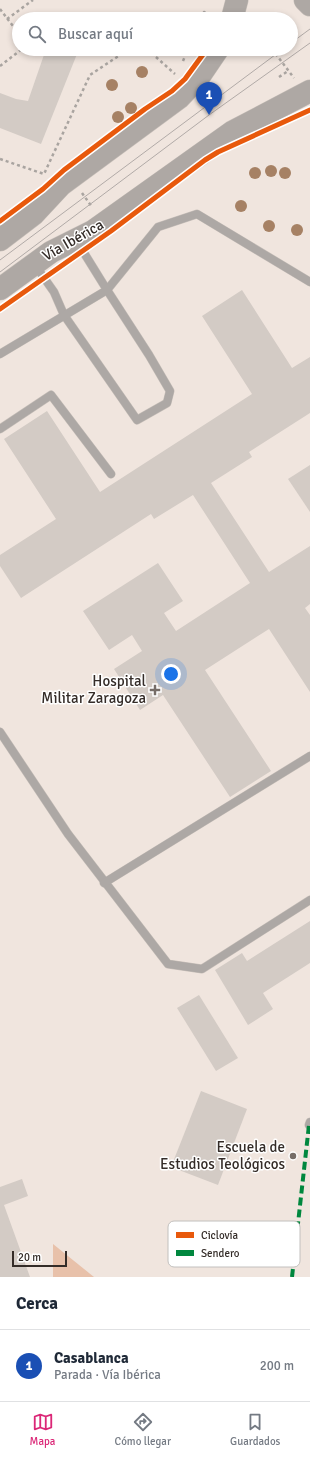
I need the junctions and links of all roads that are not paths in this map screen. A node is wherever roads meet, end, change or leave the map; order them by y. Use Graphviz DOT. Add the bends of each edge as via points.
graph roads {
  1 [pos="237,0"];
  2 [pos="305,0"];
  3 [pos="310,5"];
  4 [pos="234,12"];
  5 [pos="213,56"];
  6 [pos="308,92"];
  7 [pos="0,240"];
  8 [pos="75,240"];
  9 [pos="34,264"];
  10 [pos="310,282"];
  11 [pos="0,289"];
  12 [pos="107,290"];
  13 [pos="64,315"];
  14 [pos="0,354"];
  15 [pos="0,429"];
  16 [pos="111,474"];
  17 [pos="0,732"];
  18 [pos="310,756"];
  19 [pos="104,883"];
  20 [pos="310,900"];
  21 [pos="310,1122"];
  22 [pos="310,1126"];
  1 -- 4 [label="highway"];
  2 -- 3 [label="highway"];
  5 -- 7 [label="highway" via="180,98 71,178 34,214"];
  6 -- 8 [label="highway, Vía Ibérica" via="232,132 93,231"];
  8 -- 9 [label="highway, Vía Ibérica"];
  8 -- 12 [label="lane"];
  9 -- 11 [label="highway, Vía Ibérica"];
  9 -- 13 [label="lane" via="54,292"];
  10 -- 12 [label="lane" via="197,214 158,228"];
  12 -- 13 [label="lane"];
  12 -- 13 [label="lane" via="170,391 167,403 137,420"];
  13 -- 14 [label="lane"];
  15 -- 16 [label="lane" via="51,395"];
  17 -- 19 [label="lane"];
  18 -- 19 [label="lane"];
  19 -- 20 [label="lane" via="168,964 202,969"];
  21 -- 22 [label="lane"];
}
